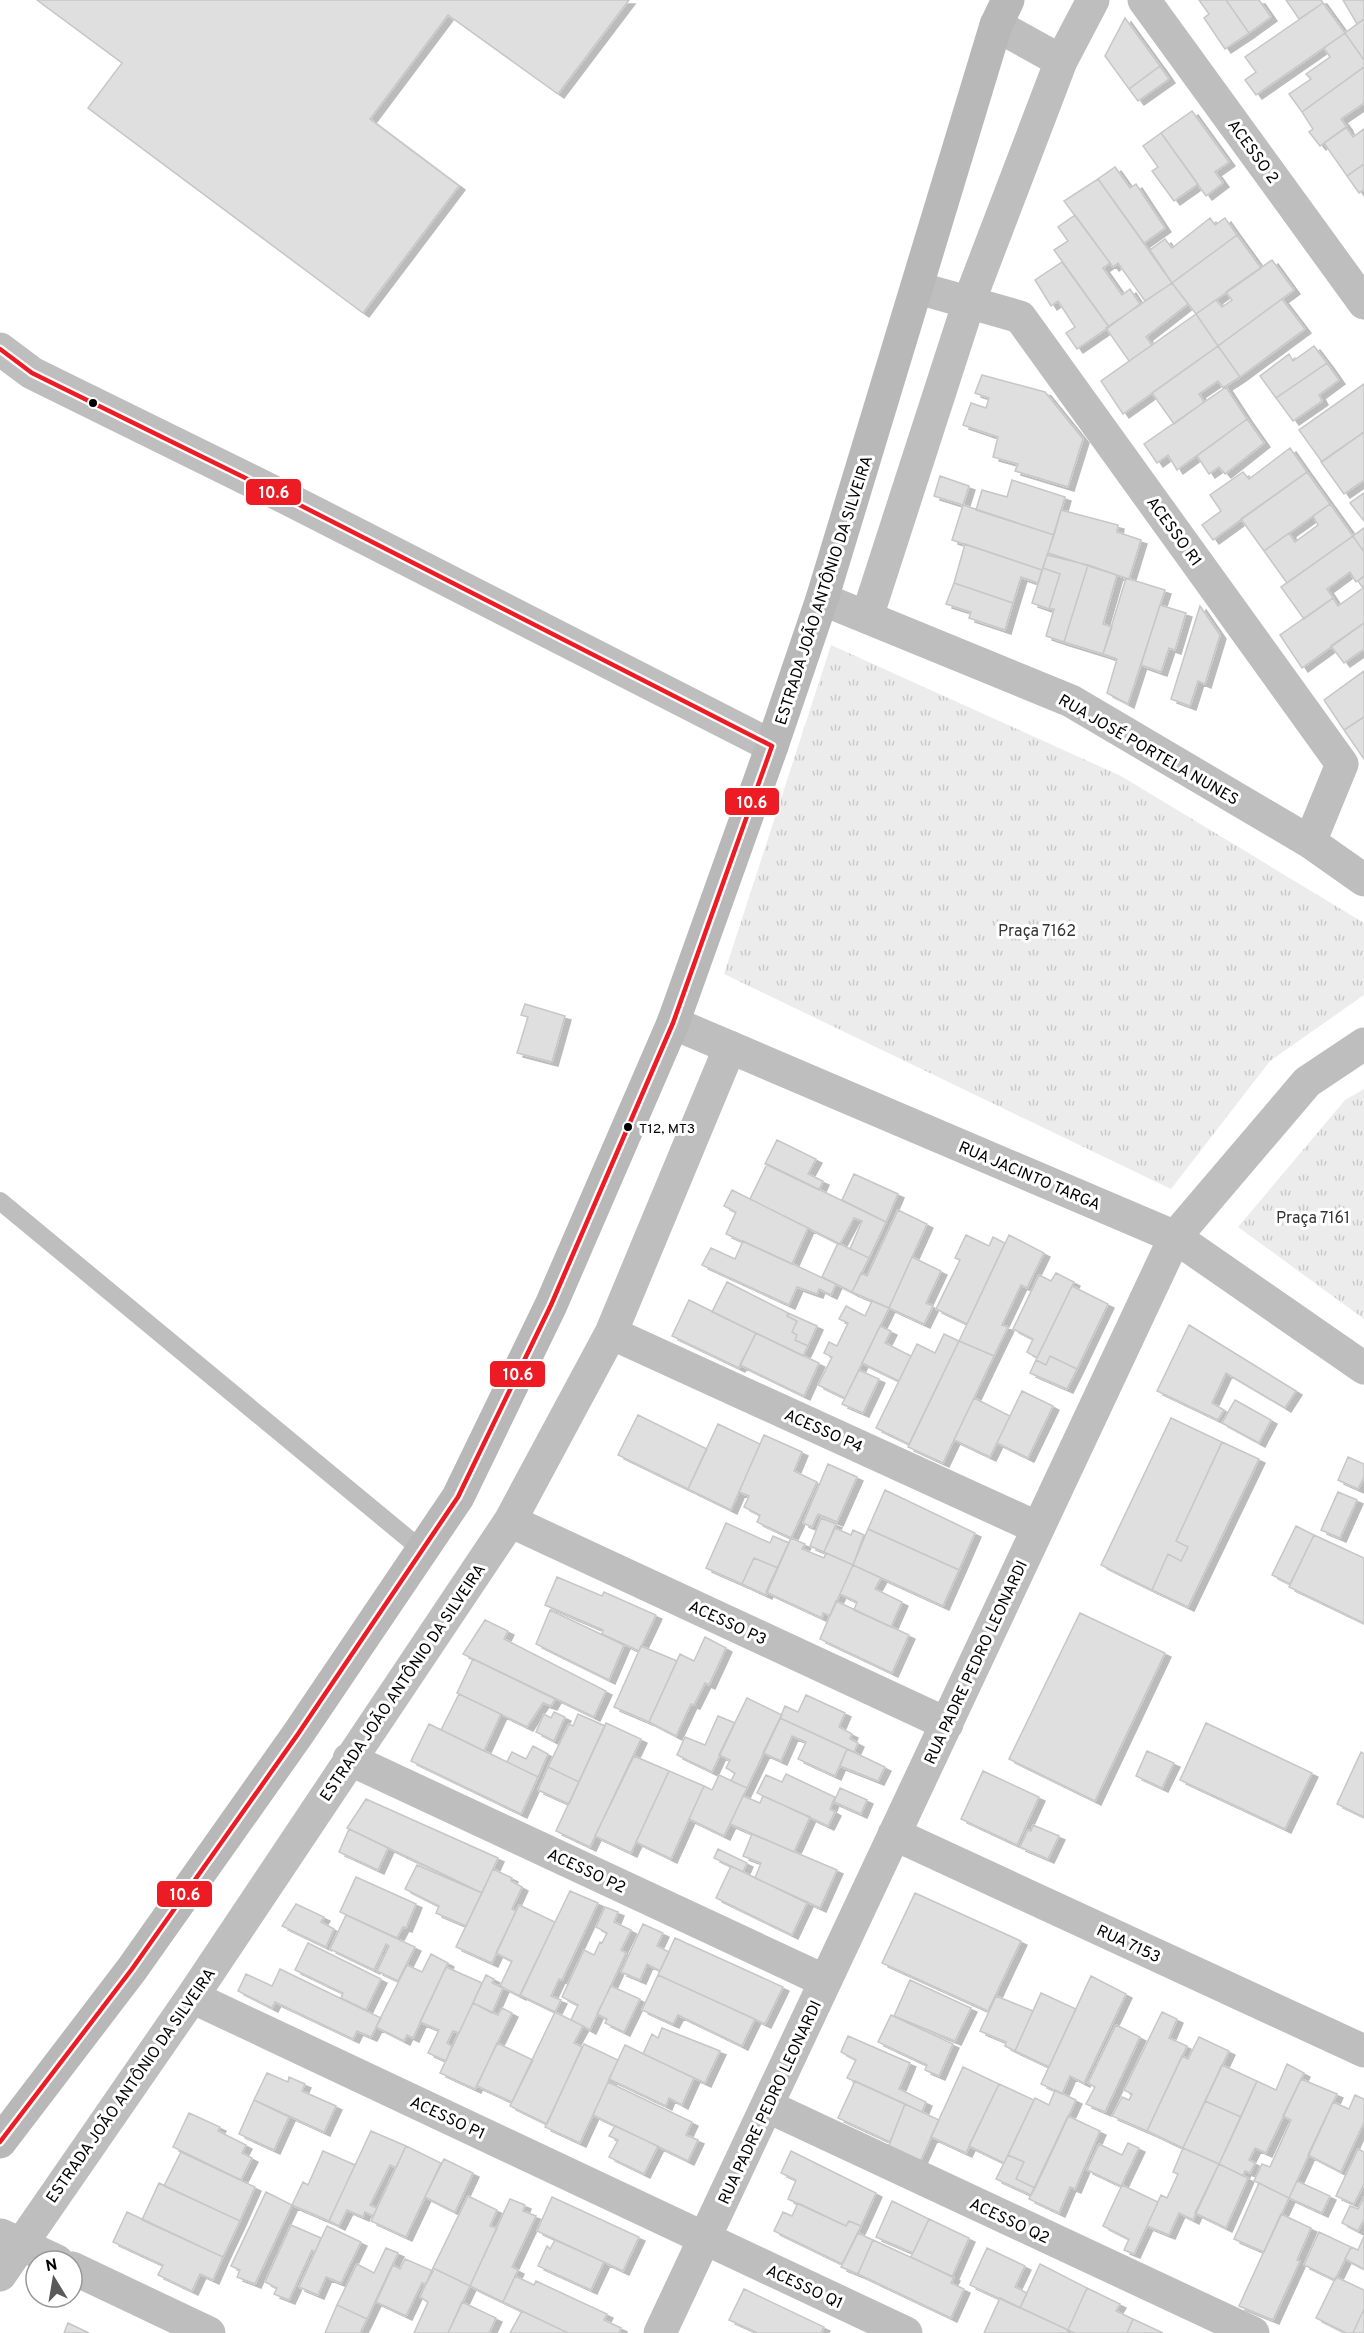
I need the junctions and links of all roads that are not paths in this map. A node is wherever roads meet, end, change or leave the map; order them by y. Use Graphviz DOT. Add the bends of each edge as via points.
graph roads {
  1 [pos="1093,0"];
  2 [pos="1144,0"];
  3 [pos="1002,13"];
  4 [pos="1061,61"];
  5 [pos="918,288"];
  6 [pos="969,302"];
  7 [pos="1364,303"];
  8 [pos="0,349"];
  9 [pos="822,599"];
  10 [pos="867,617"];
  11 [pos="772,746"];
  12 [pos="1310,842"];
  13 [pos="1364,880"];
  14 [pos="673,1023"];
  15 [pos="1364,1044"];
  16 [pos="730,1047"];
  17 [pos="0,1201"];
  18 [pos="1175,1237"];
  19 [pos="610,1333"];
  20 [pos="1364,1368"];
  21 [pos="510,1521"];
  22 [pos="1038,1528"];
  23 [pos="422,1550"];
  24 [pos="946,1724"];
  25 [pos="350,1759"];
  26 [pos="894,1834"];
  27 [pos="825,1981"];
  28 [pos="192,1996"];
  29 [pos="1364,2051"];
  30 [pos="767,2106"];
  31 [pos="0,2142"];
  32 [pos="705,2238"];
  33 [pos="10,2239"];
  34 [pos="31,2249"];
  35 [pos="84,2274"];
  36 [pos="0,2275"];
  37 [pos="209,2333"];
  38 [pos="660,2333"];
  39 [pos="906,2333"];
  40 [pos="1253,2333"];
  1 -- 4 [label="street"];
  2 -- 7 [label="street, ACESSO 2"];
  3 -- 4 [label="street"];
  3 -- 5 [label="main road, ESTRADA JOÃO ANTÔNIO DA SILVEIRA"];
  4 -- 6 [label="street"];
  5 -- 6 [label="street, ACESSO R1"];
  5 -- 9 [label="main road, ESTRADA JOÃO ANTÔNIO DA SILVEIRA"];
  6 -- 10 [label="street"];
  6 -- 12 [label="street, ACESSO R1" via="1020,317 1342,764"];
  8 -- 11 [label="street" via="32,373"];
  9 -- 10 [label="street, RUA JOSÉ PORTELA NUNES"];
  9 -- 11 [label="main road, ESTRADA JOÃO ANTÔNIO DA SILVEIRA"];
  10 -- 12 [label="street, RUA JOSÉ PORTELA NUNES" via="1071,701"];
  11 -- 14 [label="main road, ESTRADA JOÃO ANTÔNIO DA SILVEIRA"];
  12 -- 13 [label="street, RUA JOSÉ PORTELA NUNES"];
  14 -- 16 [label="street, RUA JACINTO TARGA"];
  14 -- 23 [label="main road, ESTRADA JOÃO ANTÔNIO DA SILVEIRA" via="551,1305 458,1497"];
  15 -- 18 [label="street, RUA PADRE PEDRO LEONARDI" via="1307,1082"];
  16 -- 18 [label="street, RUA JACINTO TARGA"];
  16 -- 19 [label="street, ESTRADA JOÃO ANTÔNIO DA SILVEIRA"];
  17 -- 23 [label="lane"];
  18 -- 20 [label="street, RUA JACINTO TARGA"];
  18 -- 22 [label="street, RUA PADRE PEDRO LEONARDI"];
  19 -- 21 [label="street, ESTRADA JOÃO ANTÔNIO DA SILVEIRA"];
  19 -- 22 [label="street, ACESSO P4"];
  21 -- 24 [label="street, ACESSO P3"];
  21 -- 25 [label="street, ESTRADA JOÃO ANTÔNIO DA SILVEIRA"];
  22 -- 24 [label="street, RUA PADRE PEDRO LEONARDI"];
  23 -- 31 [label="main road, ESTRADA JOÃO ANTÔNIO DA SILVEIRA" via="139,1959"];
  24 -- 26 [label="street, RUA PADRE PEDRO LEONARDI"];
  25 -- 27 [label="street, ACESSO P2"];
  25 -- 28 [label="street, ESTRADA JOÃO ANTÔNIO DA SILVEIRA"];
  26 -- 27 [label="street, RUA PADRE PEDRO LEONARDI"];
  26 -- 29 [label="street, RUA 7153"];
  27 -- 30 [label="street, RUA PADRE PEDRO LEONARDI"];
  28 -- 32 [label="street, ACESSO P1"];
  28 -- 33 [label="street, ESTRADA JOÃO ANTÔNIO DA SILVEIRA"];
  30 -- 32 [label="street, RUA PADRE PEDRO LEONARDI"];
  30 -- 40 [label="street, ACESSO Q2"];
  32 -- 38 [label="street, RUA PADRE PEDRO LEONARDI"];
  32 -- 39 [label="street, ACESSO Q1"];
  33 -- 34 [label="street"];
  33 -- 36 [label="street, ESTRADA JOÃO ANTÔNIO DA SILVEIRA"];
  35 -- 37 [label="street"];
}
